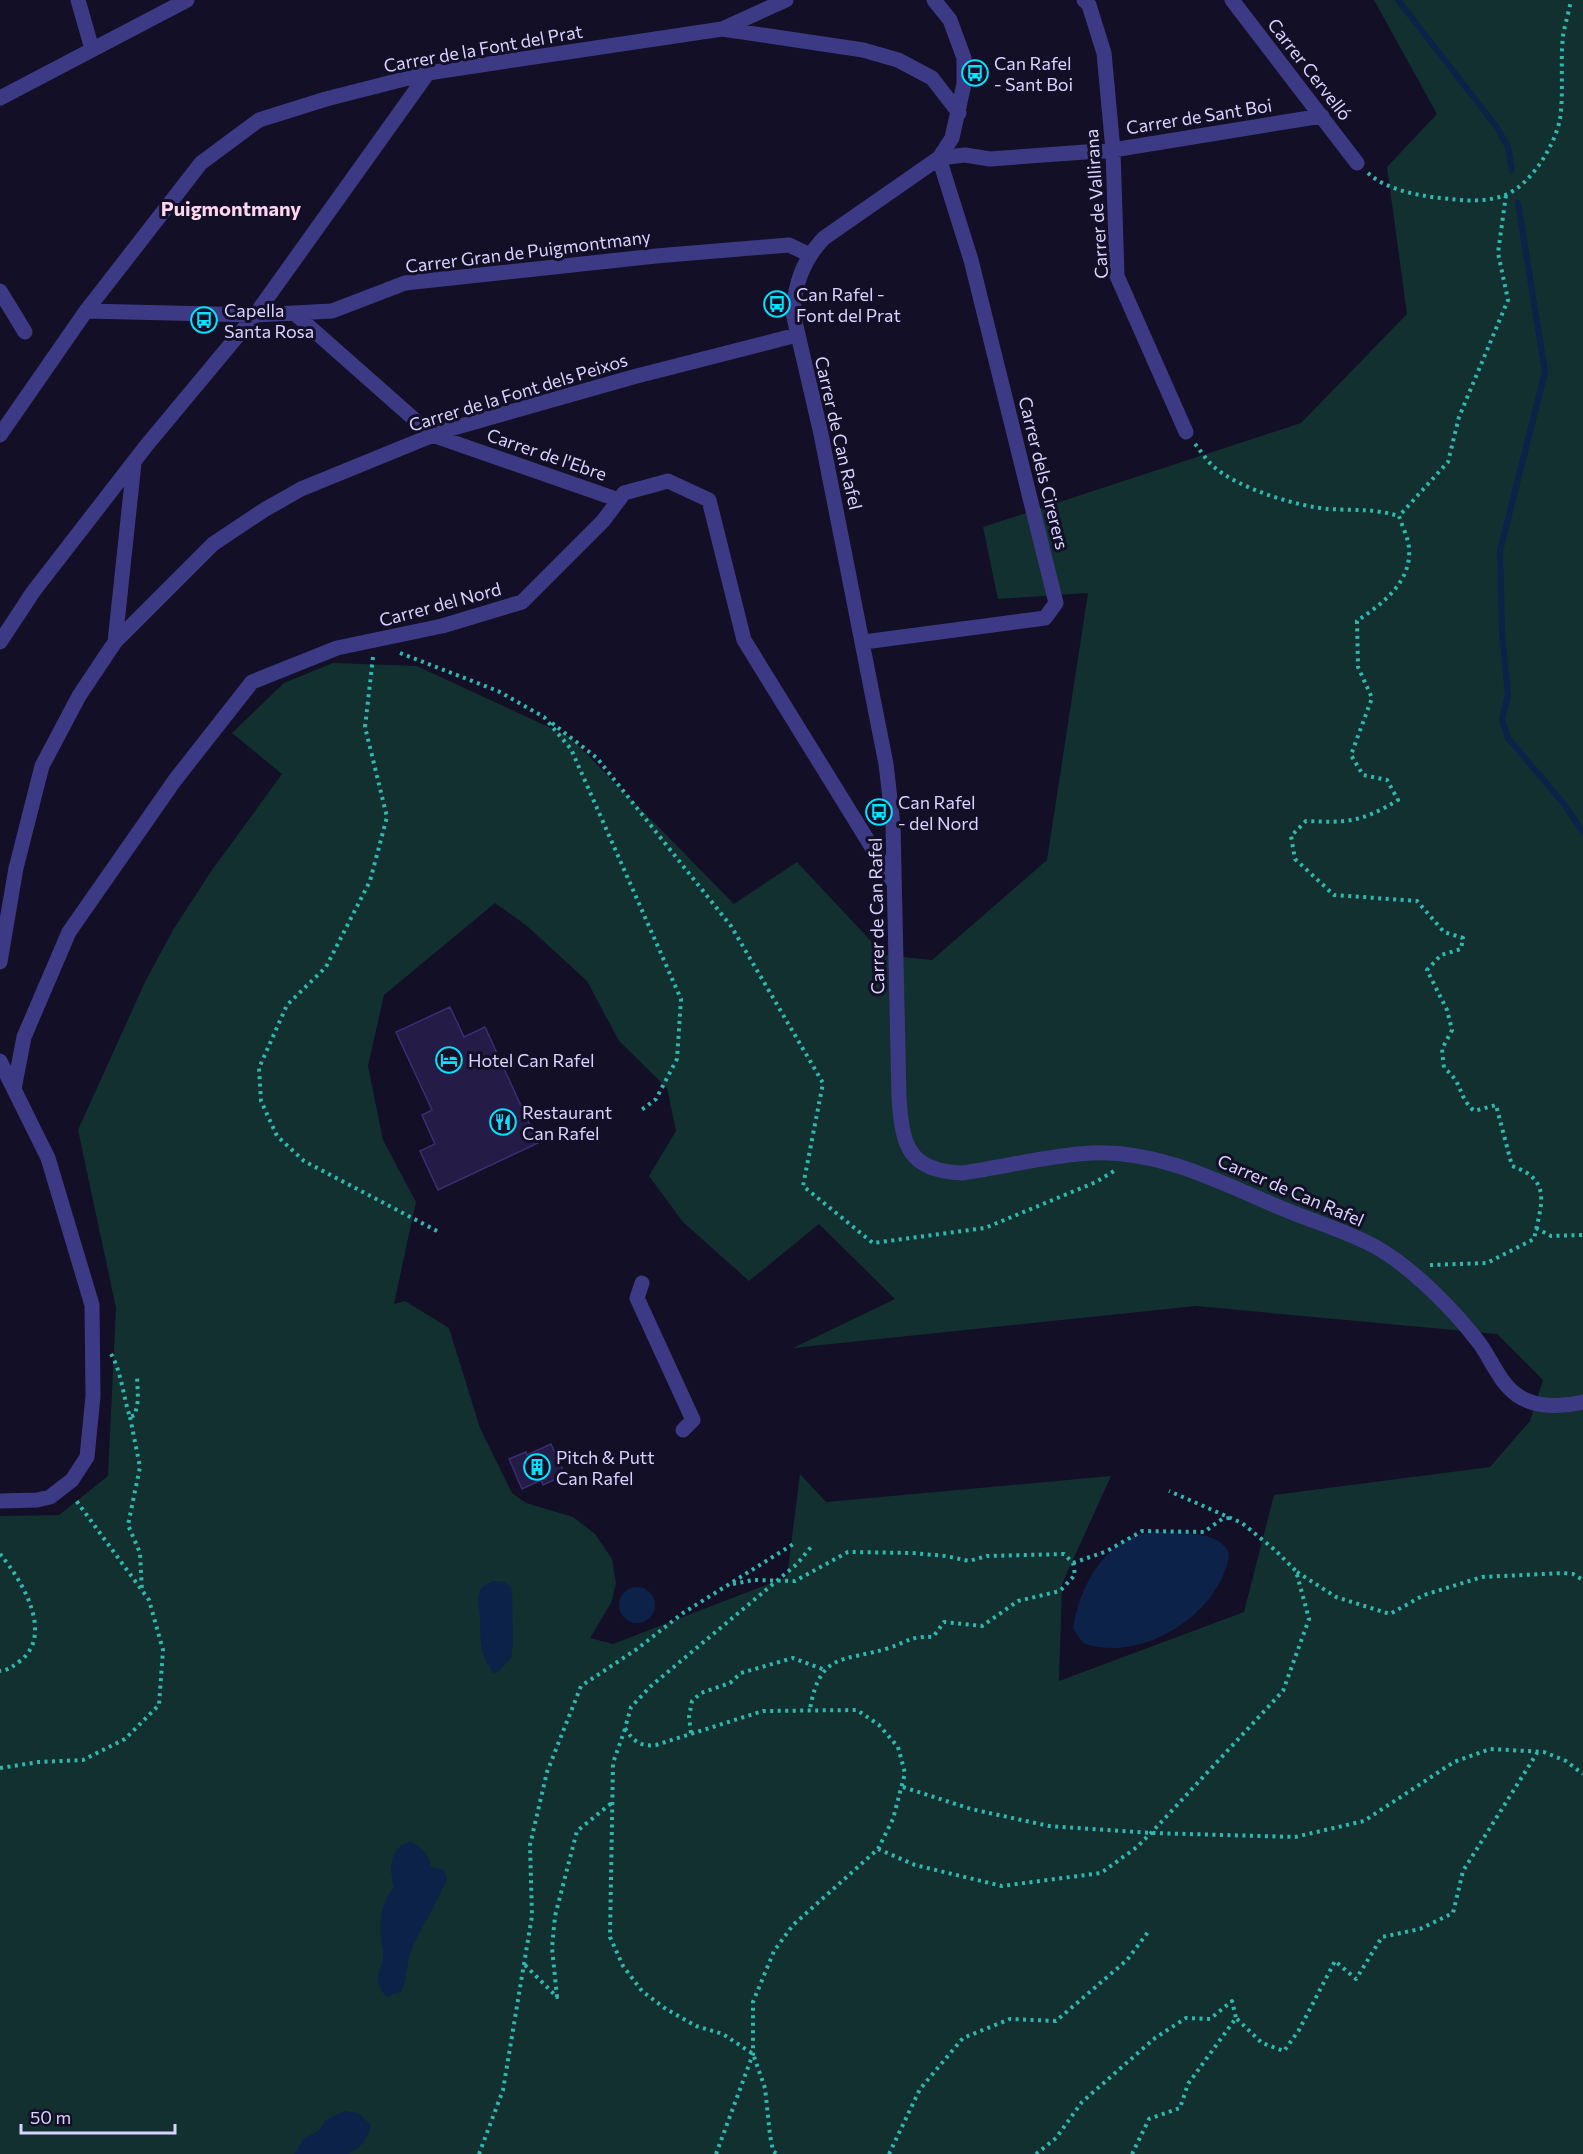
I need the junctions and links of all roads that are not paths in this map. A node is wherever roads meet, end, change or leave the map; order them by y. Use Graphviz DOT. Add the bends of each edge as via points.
graph roads {
  1 [pos="78,0"];
  2 [pos="187,0"];
  3 [pos="786,0"];
  4 [pos="934,0"];
  5 [pos="1084,0"];
  6 [pos="1232,0"];
  7 [pos="722,29"];
  8 [pos="92,49"];
  9 [pos="428,74"];
  10 [pos="0,98"];
  11 [pos="959,113"];
  12 [pos="1322,116"];
  13 [pos="1113,150"];
  14 [pos="939,158"];
  15 [pos="1357,163"];
  16 [pos="808,254"];
  17 [pos="0,291"];
  18 [pos="86,310"];
  19 [pos="294,313"];
  20 [pos="255,315"];
  21 [pos="25,332"];
  22 [pos="797,335"];
  23 [pos="1185,432"];
  24 [pos="0,435"];
  25 [pos="432,435"];
  26 [pos="134,463"];
  27 [pos="619,500"];
  28 [pos="0,642"];
  29 [pos="115,642"];
  30 [pos="864,642"];
  31 [pos="895,885"];
  32 [pos="0,962"];
  33 [pos="0,1061"];
  34 [pos="14,1089"];
  35 [pos="642,1284"];
  36 [pos="1583,1402"];
  37 [pos="683,1430"];
  38 [pos="0,1501"];
  1 -- 8 [label="street"];
  2 -- 8 [label="street"];
  3 -- 7 [label="street"];
  4 -- 11 [label="street, Carrer de Can Rafel" via="950,20 964,58"];
  5 -- 13 [label="street, Carrer de Vallirana" via="1104,53"];
  6 -- 12 [label="street, Carrer Cervelló"];
  7 -- 9 [label="street, Carrer de la Font del Prat"];
  7 -- 11 [label="street, Carrer de la Font del Prat" via="863,50 898,60 932,78"];
  8 -- 10 [label="street"];
  9 -- 18 [label="street, Carrer de la Font del Prat" via="259,120 201,163"];
  9 -- 20 [label="street"];
  11 -- 14 [label="street, Carrer de Can Rafel" via="952,138"];
  12 -- 13 [label="street, Carrer de Sant Boi"];
  12 -- 15 [label="street, Carrer Cervelló"];
  13 -- 14 [label="street, Carrer de Sant Boi" via="990,159 965,155"];
  13 -- 23 [label="street, Carrer de Vallirana" via="1118,276"];
  14 -- 16 [label="street, Carrer de Can Rafel" via="824,238"];
  14 -- 30 [label="street, Carrer dels Cirerers" via="974,271 1056,603 1045,618"];
  16 -- 19 [label="street, Carrer Gran de Puigmontmany" via="789,245 405,283 332,311"];
  16 -- 22 [label="street, Carrer de Can Rafel" via="794,293 792,313"];
  17 -- 21 [label="street"];
  18 -- 20 [label="street, Carrer Gran de Puigmontmany"];
  18 -- 24 [label="street, Carrer de la Font del Prat"];
  19 -- 20 [label="street, Carrer Gran de Puigmontmany"];
  19 -- 25 [label="street, Carrer de l'Ebre"];
  20 -- 26 [label="street"];
  22 -- 25 [label="street, Carrer de la Font dels Peixos"];
  22 -- 30 [label="street, Carrer de Can Rafel"];
  25 -- 27 [label="street, Carrer de l'Ebre"];
  25 -- 29 [label="street, Carrer de la Font dels Peixos" via="302,489 264,510 213,544"];
  26 -- 28 [label="street" via="33,592"];
  26 -- 29 [label="street"];
  27 -- 31 [label="street, Carrer del Nord" via="624,493 668,481 709,500 744,640"];
  27 -- 34 [label="street, Carrer del Nord" via="522,602 442,626 337,648 252,682 175,780 69,932 24,1037"];
  29 -- 32 [label="street, Carrer de la Font dels Peixos" via="79,696 42,766 16,868"];
  30 -- 31 [label="street, Carrer de Can Rafel" via="887,774"];
  31 -- 36 [label="street, Carrer de Can Rafel" via="899,1097 904,1141 913,1156 927,1167 962,1173 1091,1153 1137,1155 1199,1173 1344,1232 1403,1265 1456,1317 1517,1395 1562,1407"];
  33 -- 34 [label="street"];
  34 -- 38 [label="street" via="48,1158 92,1305 93,1396 87,1457 65,1486 50,1497"];
  35 -- 37 [label="street" via="637,1298 693,1420"];
}
